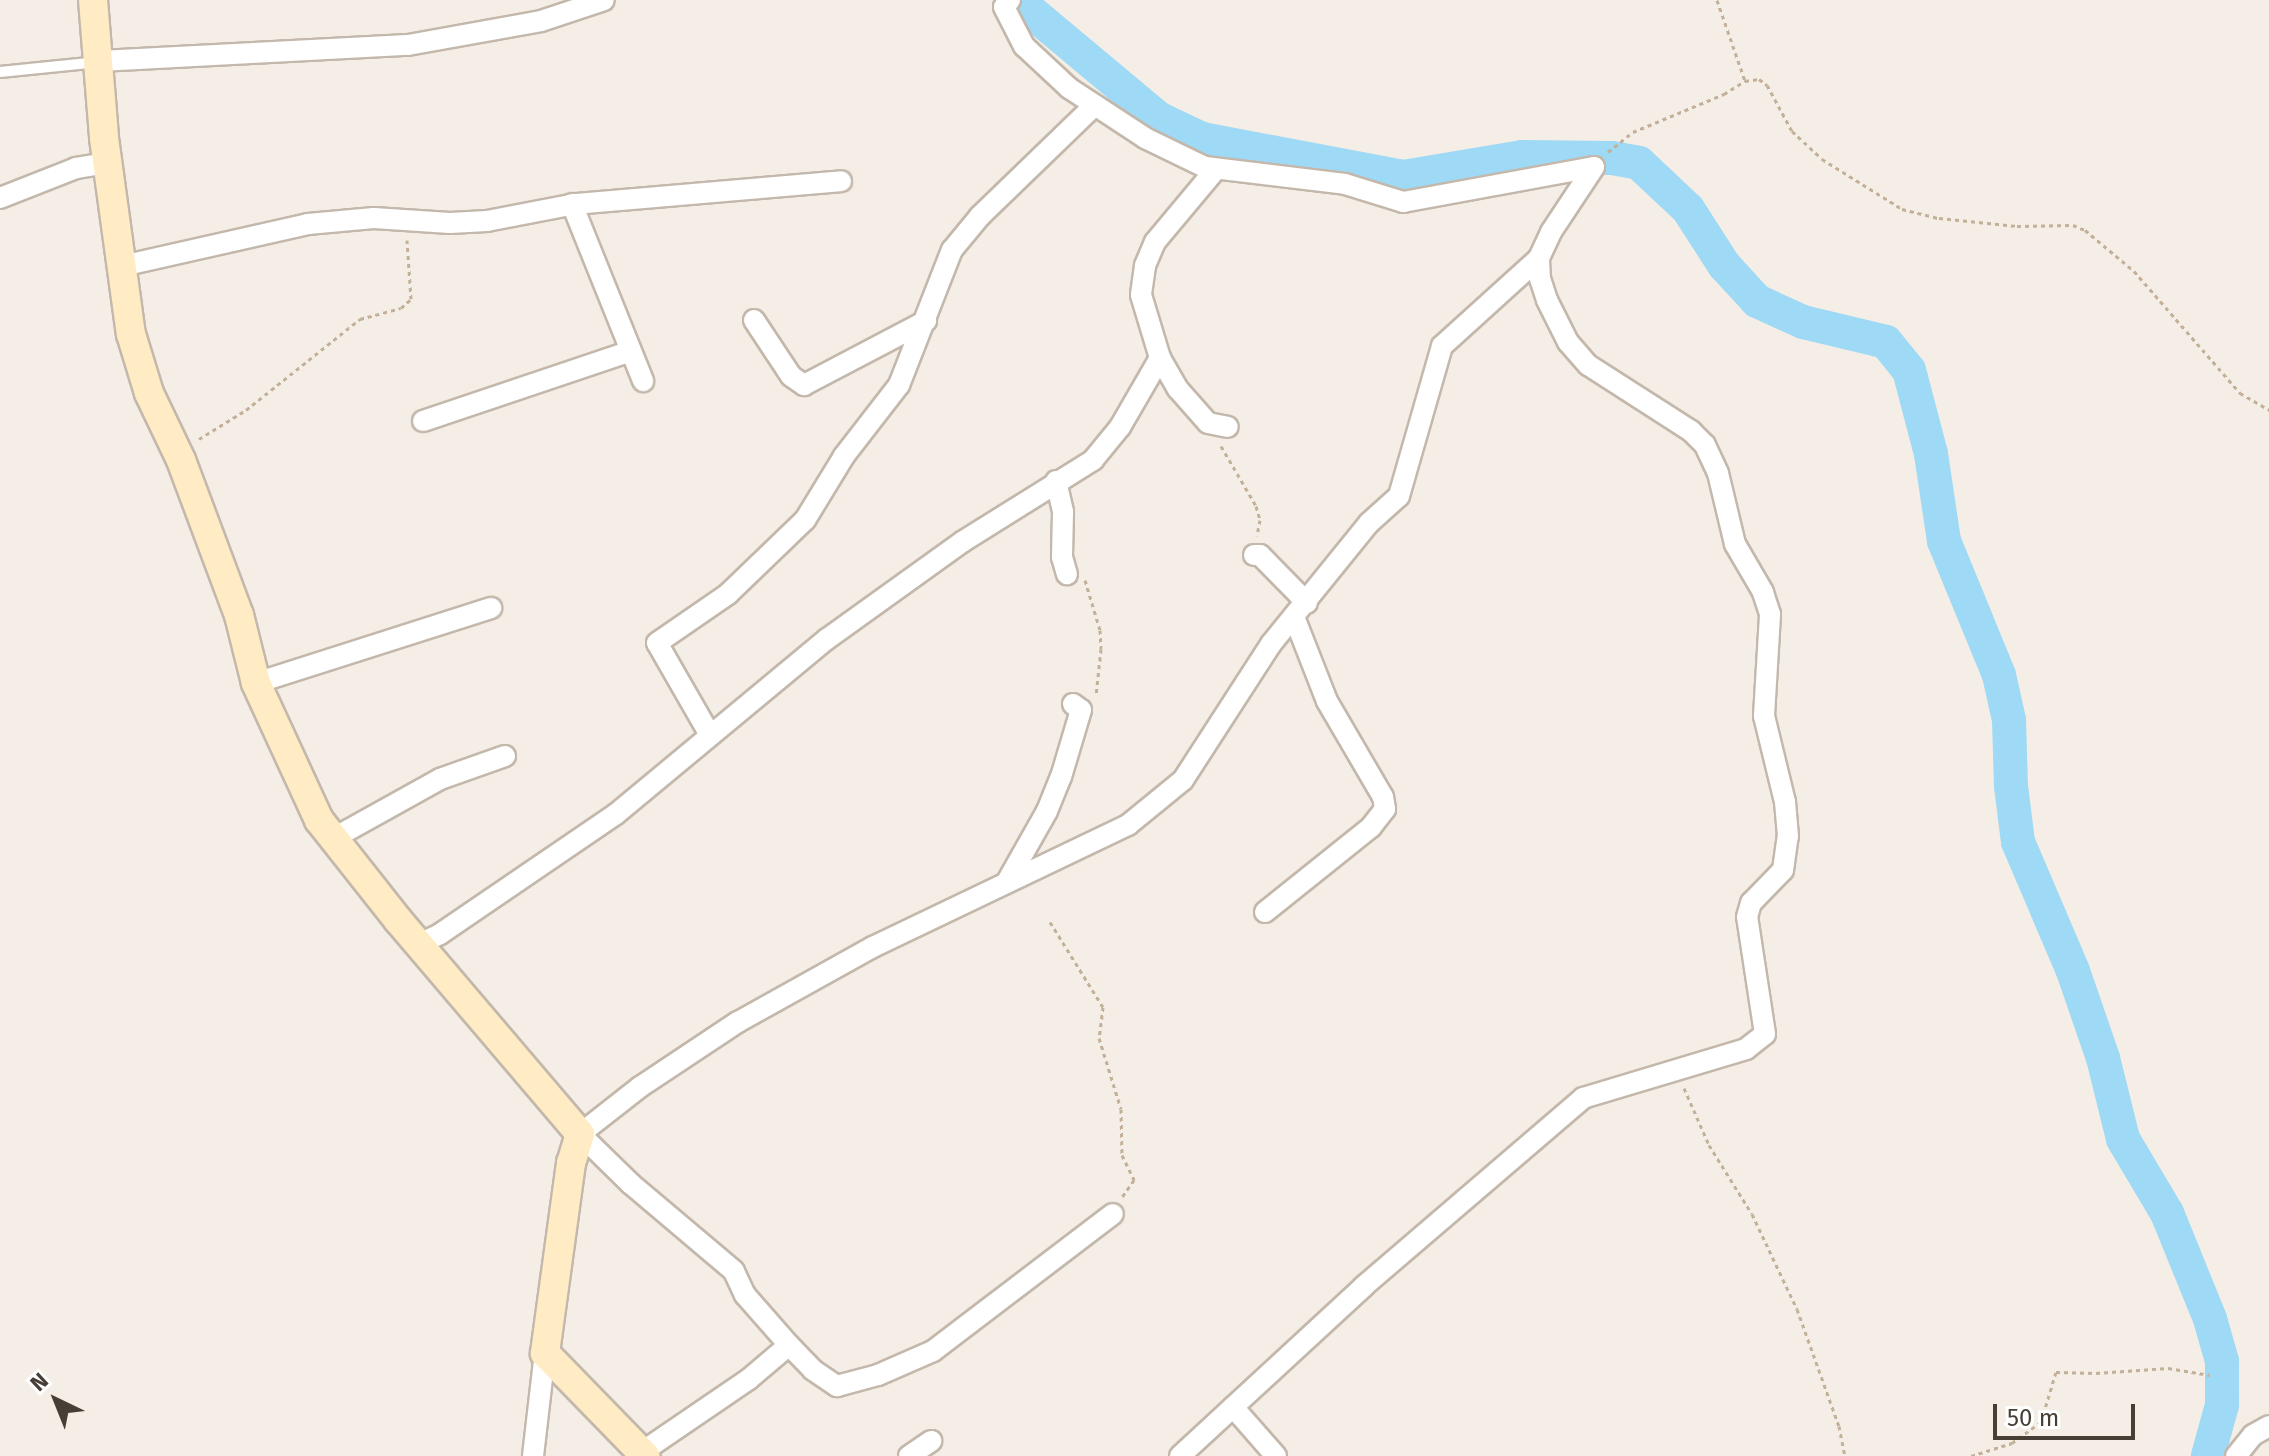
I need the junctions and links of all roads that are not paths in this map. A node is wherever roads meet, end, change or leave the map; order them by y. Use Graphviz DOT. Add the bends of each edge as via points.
graph roads {
  1 [pos="93,0"];
  2 [pos="604,0"];
  3 [pos="1007,4"];
  4 [pos="100,61"];
  5 [pos="0,72"];
  6 [pos="1094,106"];
  7 [pos="108,163"];
  8 [pos="1216,169"];
  9 [pos="841,181"];
  10 [pos="0,198"];
  11 [pos="572,204"];
  12 [pos="1539,258"];
  13 [pos="122,266"];
  14 [pos="754,320"];
  15 [pos="926,321"];
  16 [pos="631,351"];
  17 [pos="1160,358"];
  18 [pos="643,381"];
  19 [pos="423,421"];
  20 [pos="1228,427"];
  21 [pos="1056,481"];
  22 [pos="1257,555"];
  23 [pos="1073,570"];
  24 [pos="491,608"];
  25 [pos="1301,610"];
  26 [pos="256,683"];
  27 [pos="1077,707"];
  28 [pos="710,735"];
  29 [pos="505,756"];
  30 [pos="334,838"];
  31 [pos="1008,880"];
  32 [pos="1265,912"];
  33 [pos="419,944"];
  34 [pos="580,1134"];
  35 [pos="1113,1214"];
  36 [pos="789,1345"];
  37 [pos="545,1353"];
  38 [pos="1233,1407"];
  39 [pos="2269,1426"];
  40 [pos="931,1441"];
  41 [pos="644,1454"];
  42 [pos="533,1456"];
  43 [pos="909,1456"];
  44 [pos="1180,1456"];
  45 [pos="1276,1456"];
  46 [pos="2236,1456"];
  1 -- 4 [label="street"];
  2 -- 4 [label="street" via="541,21 408,45"];
  3 -- 6 [label="street" via="1024,46"];
  4 -- 5 [label="lane"];
  4 -- 7 [label="street"];
  6 -- 8 [label="street" via="1145,138"];
  6 -- 15 [label="street" via="963,235 941,274"];
  7 -- 10 [label="street" via="76,168"];
  7 -- 13 [label="street"];
  8 -- 12 [label="street" via="1345,184 1403,202 1594,167"];
  8 -- 17 [label="street" via="1161,233 1145,266 1141,295"];
  9 -- 11 [label="street"];
  11 -- 13 [label="street" via="487,221 374,218 308,224"];
  11 -- 16 [label="street"];
  12 -- 25 [label="street" via="1442,346 1399,496 1369,523"];
  12 -- 38 [label="street" via="1547,300 1568,342 1588,365 1705,445 1718,473 1735,544 1770,614 1764,716 1788,836 1783,870 1751,903 1747,917 1765,1034 1746,1049 1583,1098 1364,1286"];
  13 -- 26 [label="street" via="131,334 149,393 178,451 239,615"];
  14 -- 15 [label="street" via="791,376 804,385"];
  15 -- 28 [label="street" via="887,405 844,456 805,520 728,594 657,643"];
  16 -- 18 [label="street"];
  16 -- 19 [label="street"];
  17 -- 20 [label="street" via="1208,423"];
  17 -- 21 [label="street" via="1103,450"];
  21 -- 23 [label="street" via="1063,512 1062,557"];
  21 -- 28 [label="street" via="827,639"];
  22 -- 25 [label="street"];
  24 -- 26 [label="street"];
  25 -- 31 [label="street" via="1271,644 1183,780 1128,825"];
  25 -- 32 [label="street" via="1327,701 1385,809 1371,827"];
  26 -- 30 [label="street" via="319,820"];
  27 -- 31 [label="street" via="1047,811"];
  28 -- 33 [label="street" via="616,814"];
  29 -- 30 [label="street" via="440,779"];
  30 -- 33 [label="street"];
  31 -- 34 [label="street" via="738,1022"];
  33 -- 34 [label="street"];
  34 -- 36 [label="street" via="734,1271 745,1295"];
  34 -- 37 [label="street" via="571,1163"];
  35 -- 36 [label="street" via="933,1351 878,1375 837,1386"];
  36 -- 41 [label="street"];
  37 -- 41 [label="street"];
  37 -- 42 [label="street"];
  38 -- 44 [label="street"];
  38 -- 45 [label="street"];
  39 -- 46 [label="street" via="2253,1435"];
  40 -- 43 [label="street"];
}
